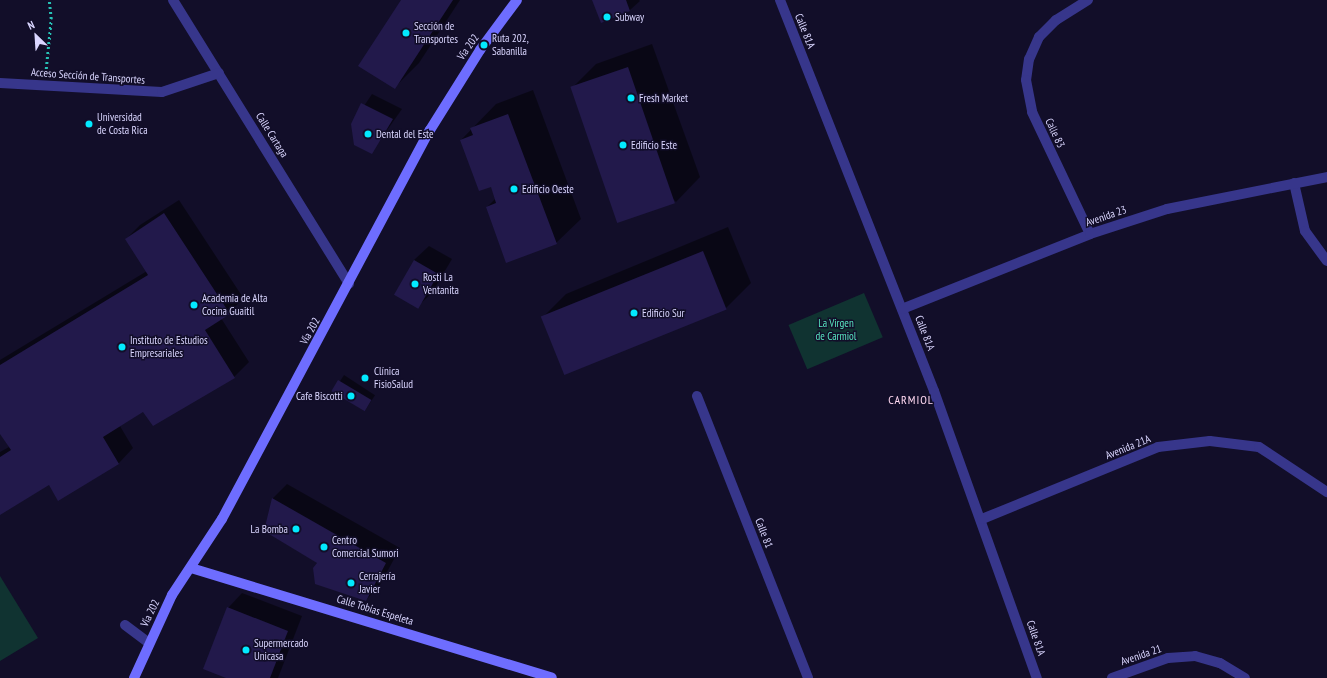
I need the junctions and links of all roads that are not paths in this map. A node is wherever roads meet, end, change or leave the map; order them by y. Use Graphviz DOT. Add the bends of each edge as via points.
graph roads {
  1 [pos="173,0"];
  2 [pos="517,0"];
  3 [pos="780,0"];
  4 [pos="1088,0"];
  5 [pos="219,73"];
  6 [pos="0,83"];
  7 [pos="1327,177"];
  8 [pos="1294,183"];
  9 [pos="1090,234"];
  10 [pos="1327,261"];
  11 [pos="350,284"];
  12 [pos="902,309"];
  13 [pos="697,396"];
  14 [pos="1327,492"];
  15 [pos="982,519"];
  16 [pos="191,568"];
  17 [pos="125,625"];
  18 [pos="149,643"];
  19 [pos="134,678"];
  20 [pos="552,678"];
  21 [pos="808,678"];
  22 [pos="1037,678"];
  23 [pos="1112,678"];
  24 [pos="1245,678"];
  1 -- 5 [label="street, Calle Cartaga"];
  2 -- 11 [label="main road, Vía 202" via="480,50 430,130"];
  3 -- 12 [label="street, Calle 81A"];
  4 -- 9 [label="street, Calle 83" via="1056,20 1039,37 1029,59 1026,80 1032,112"];
  5 -- 6 [label="street, Acceso Sección de Transportes" via="162,92"];
  5 -- 11 [label="street, Calle Cartaga"];
  7 -- 8 [label="street, Avenida 23"];
  8 -- 9 [label="street, Avenida 23" via="1167,209"];
  8 -- 10 [label="street" via="1305,231"];
  9 -- 12 [label="street, Avenida 23"];
  11 -- 16 [label="main road, Vía 202" via="222,519"];
  12 -- 15 [label="street, Calle 81A"];
  13 -- 21 [label="street, Calle 81"];
  14 -- 15 [label="street, Avenida 21A" via="1259,447 1210,441 1158,447"];
  15 -- 22 [label="street, Calle 81A"];
  16 -- 18 [label="main road, Vía 202" via="172,595"];
  16 -- 20 [label="main road, Calle Tobías Espeleta"];
  17 -- 18 [label="street"];
  18 -- 19 [label="main road, Vía 202"];
  23 -- 24 [label="street, Avenida 21" via="1168,658 1195,656 1220,663"];
}
